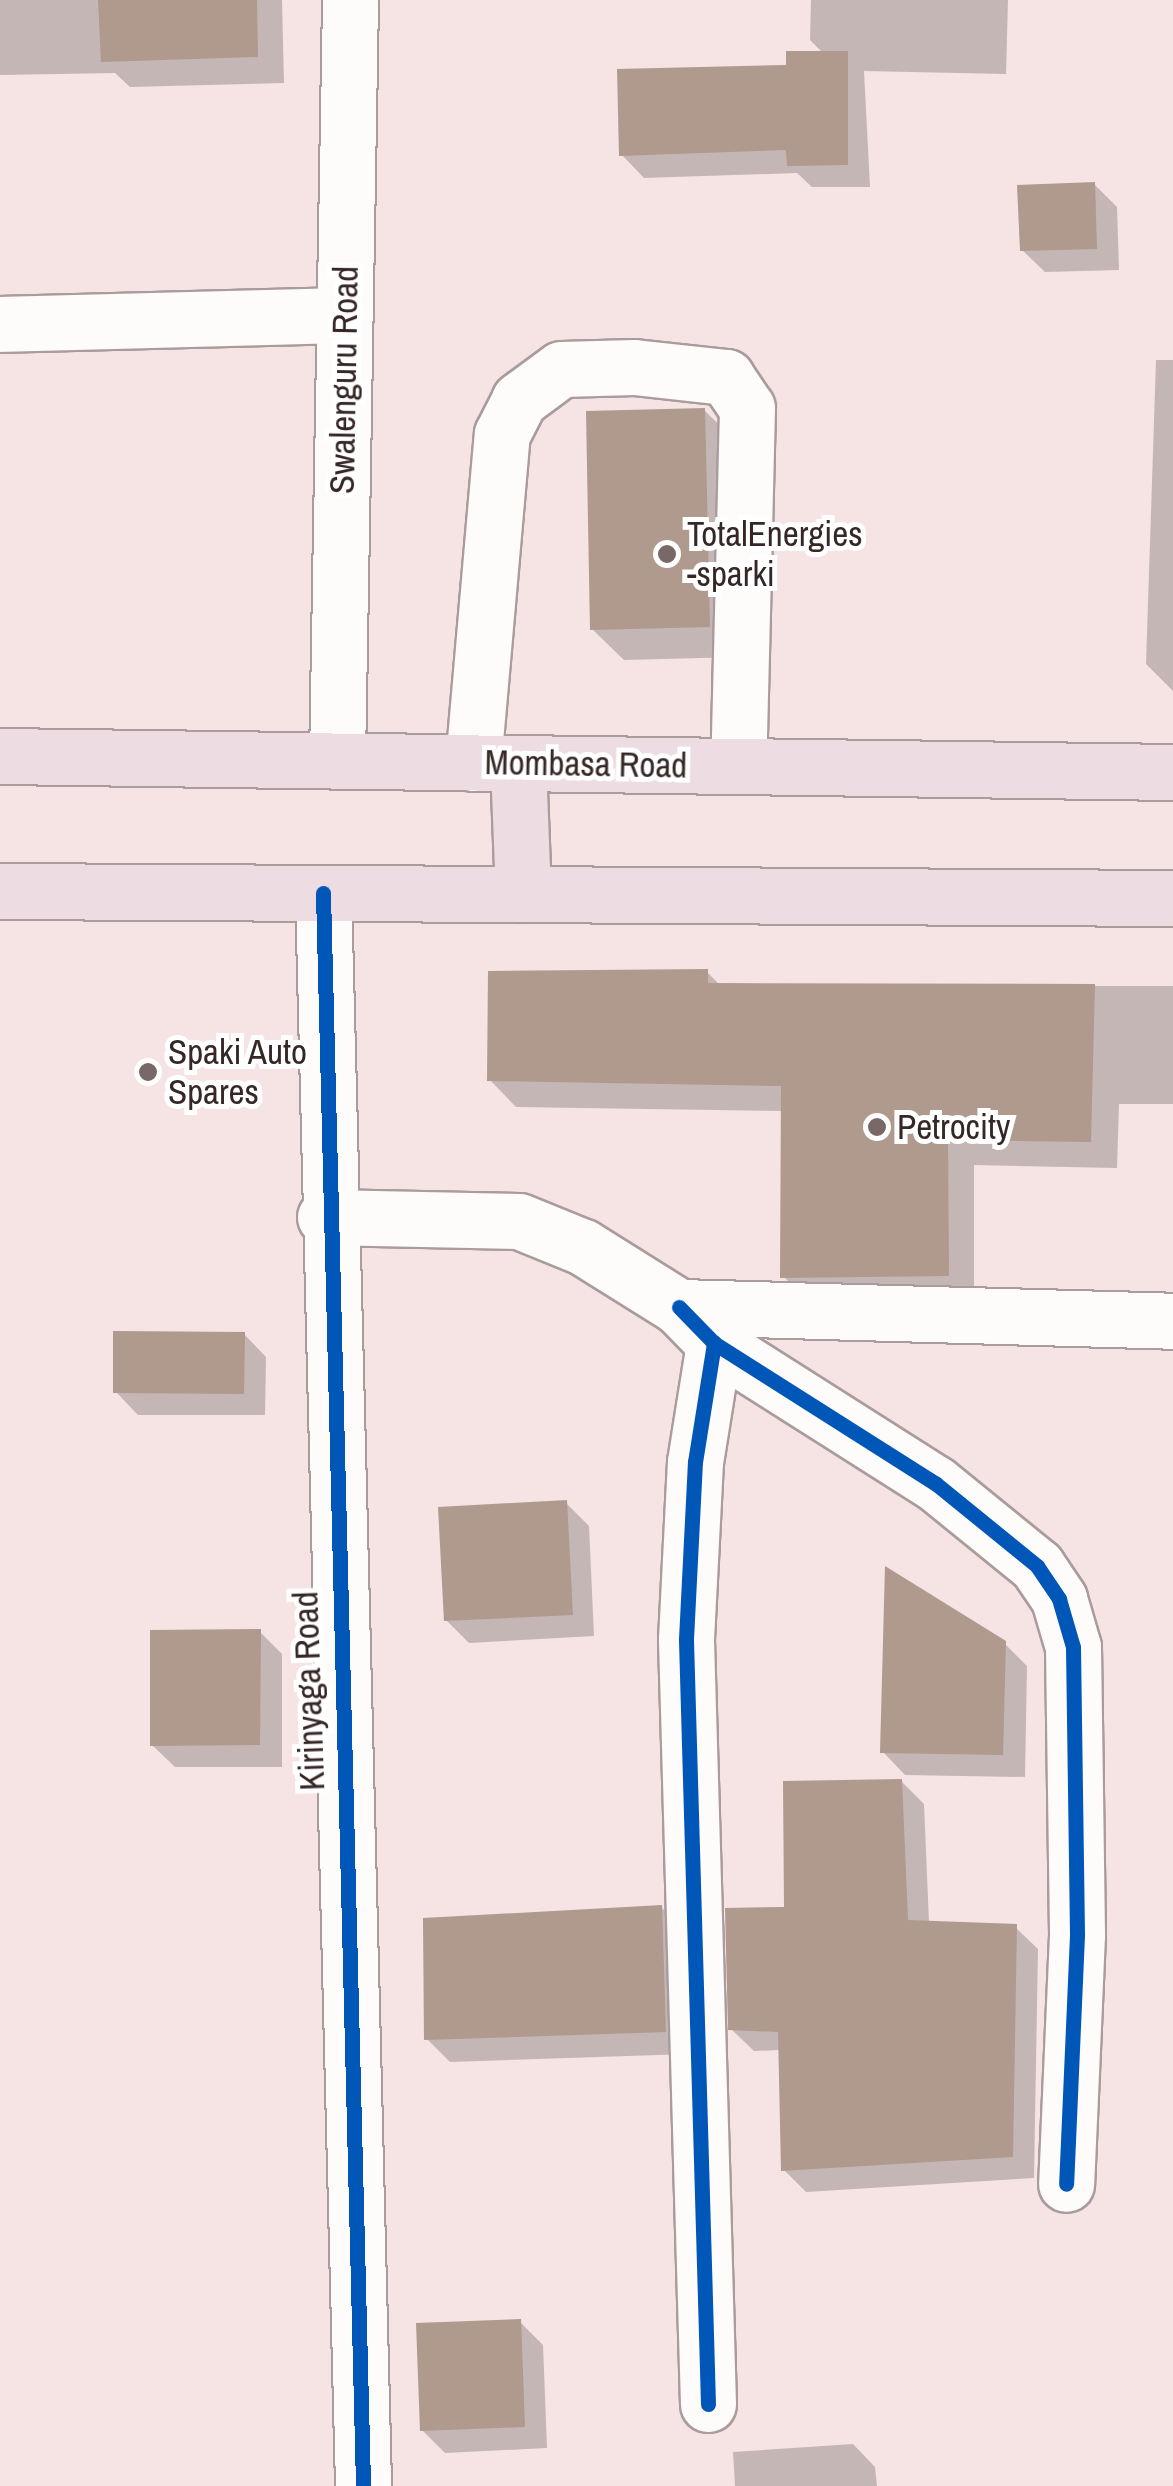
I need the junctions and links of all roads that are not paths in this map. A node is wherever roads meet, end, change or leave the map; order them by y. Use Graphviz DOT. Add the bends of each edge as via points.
graph roads {
  1 [pos="350,0"];
  2 [pos="345,315"];
  3 [pos="0,324"];
  4 [pos="0,756"];
  5 [pos="337,760"];
  6 [pos="496,763"];
  7 [pos="738,766"];
  8 [pos="1173,772"];
  9 [pos="0,891"];
  10 [pos="322,893"];
  11 [pos="523,894"];
  12 [pos="1173,898"];
  13 [pos="325,1217"];
  14 [pos="1173,1321"];
  15 [pos="696,1325"];
  16 [pos="1066,2184"];
  17 [pos="708,2404"];
  18 [pos="362,2486"];
  1 -- 2 [label="street, Swalenguru Road"];
  2 -- 3 [label="street"];
  2 -- 5 [label="street, Swalenguru Road"];
  4 -- 5 [label="highway, Mombasa Road"];
  5 -- 6 [label="highway, Mombasa Road"];
  6 -- 7 [label="highway, Mombasa Road"];
  6 -- 7 [label="street" via="502,434 519,400 561,369 634,367 726,378 747,408"];
  6 -- 11 [label="highway"];
  7 -- 8 [label="highway, Mombasa Road"];
  9 -- 10 [label="highway"];
  10 -- 11 [label="highway"];
  10 -- 13 [label="street, Kirinyaga Road"];
  11 -- 12 [label="highway"];
  13 -- 15 [label="street" via="519,1221 583,1247"];
  13 -- 18 [label="street, Kirinyaga Road"];
  14 -- 15 [label="street"];
  15 -- 16 [label="street" via="934,1482 1037,1566 1059,1599 1074,1686"];
  15 -- 17 [label="street" via="686,1639"];
}
